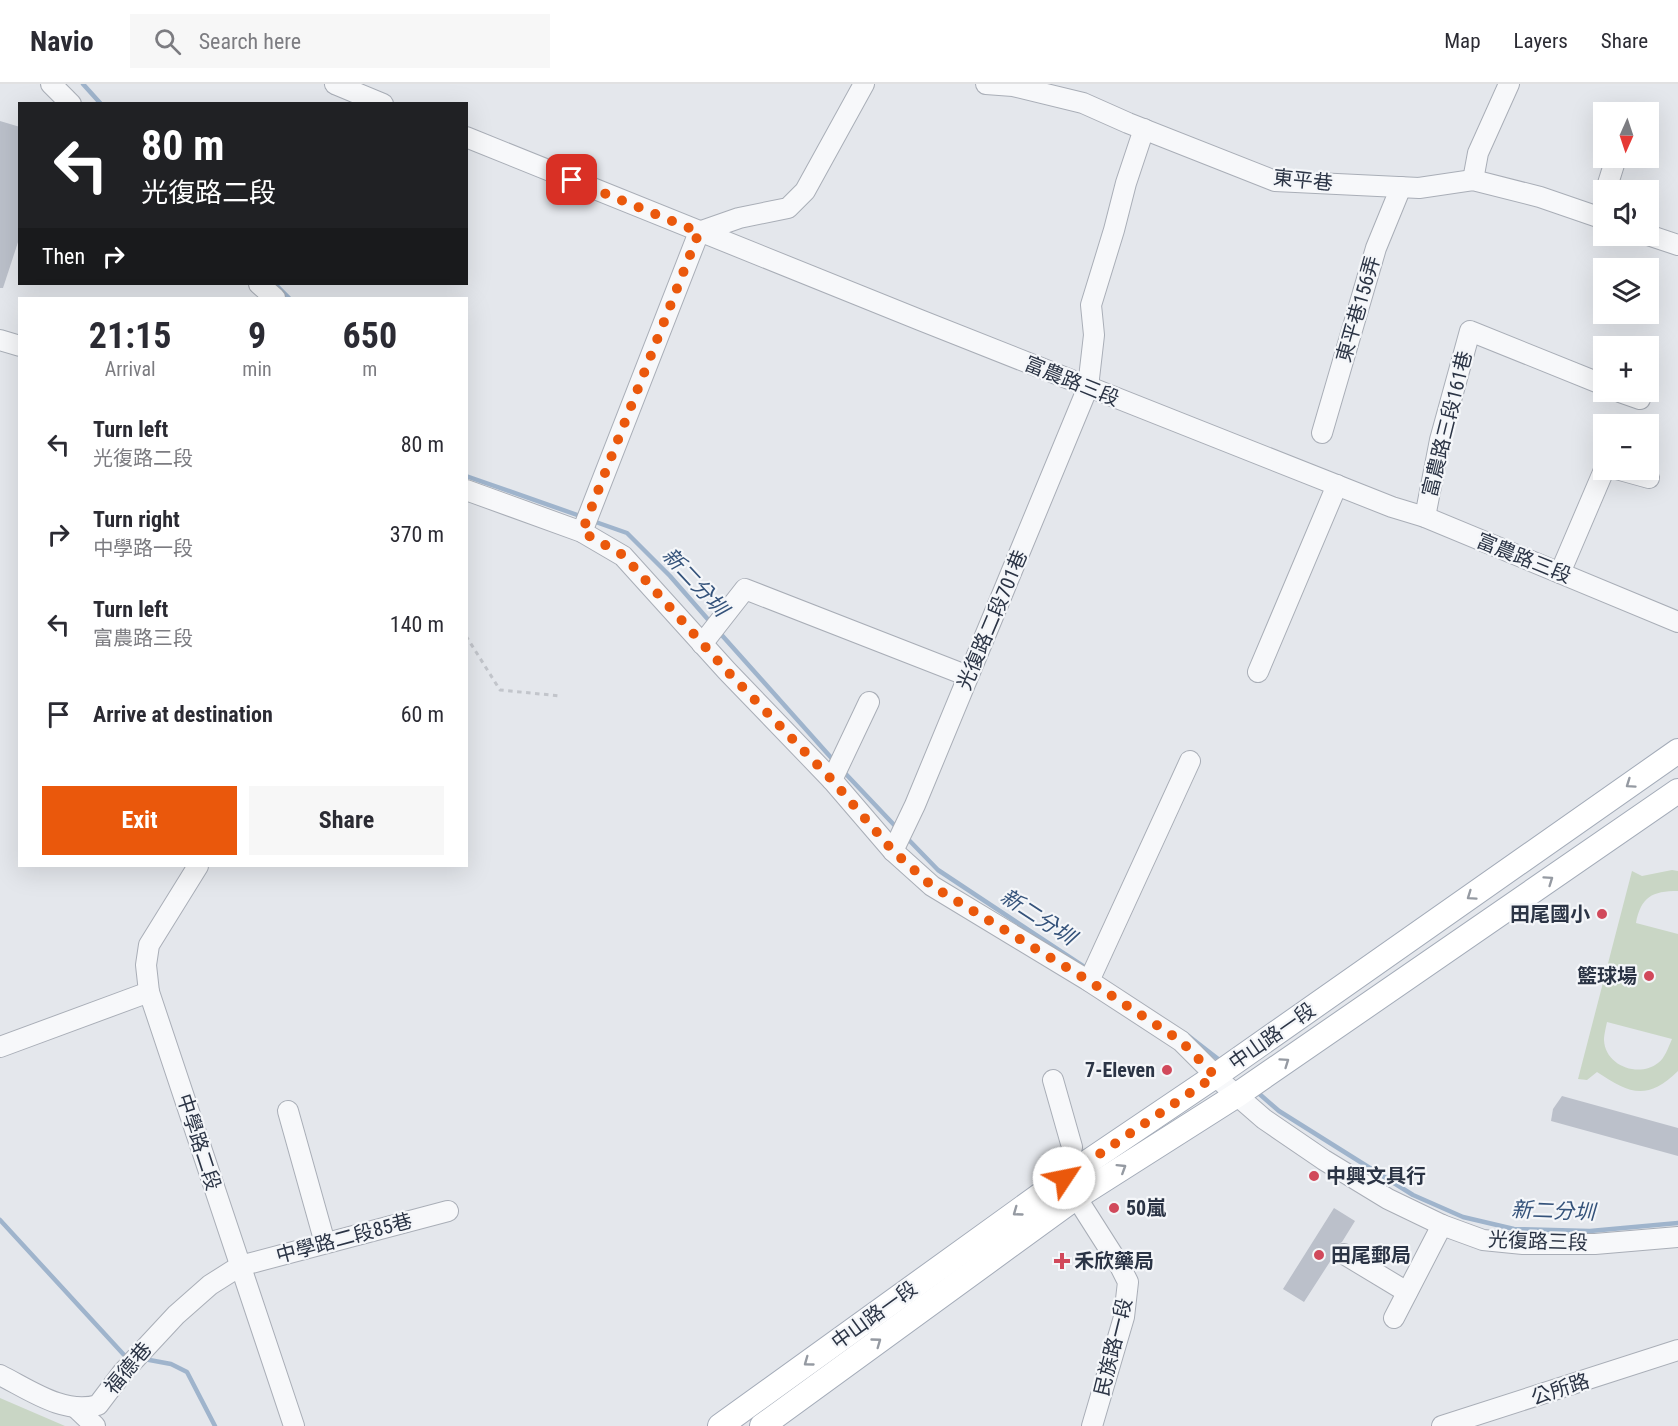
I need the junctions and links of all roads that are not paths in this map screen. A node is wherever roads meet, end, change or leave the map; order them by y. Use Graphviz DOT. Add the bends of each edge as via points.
graph roads {
  1 [pos="51,84"];
  2 [pos="335,84"];
  3 [pos="864,84"];
  4 [pos="986,84"];
  5 [pos="1509,84"];
  6 [pos="69,102"];
  7 [pos="378,102"];
  8 [pos="1144,129"];
  9 [pos="468,138"];
  10 [pos="1473,180"];
  11 [pos="1401,187"];
  12 [pos="1593,215"];
  13 [pos="699,232"];
  14 [pos="1659,239"];
  15 [pos="1678,245"];
  16 [pos="261,285"];
  17 [pos="274,297"];
  18 [pos="0,340"];
  19 [pos="18,345"];
  20 [pos="1593,381"];
  21 [pos="1088,387"];
  22 [pos="1322,433"];
  23 [pos="1600,480"];
  24 [pos="1337,485"];
  25 [pos="468,491"];
  26 [pos="1425,518"];
  27 [pos="582,532"];
  28 [pos="1560,573"];
  29 [pos="1678,621"];
  30 [pos="702,644"];
  31 [pos="1258,672"];
  32 [pos="968,676"];
  33 [pos="868,702"];
  34 [pos="1678,751"];
  35 [pos="1190,761"];
  36 [pos="832,780"];
  37 [pos="1678,790"];
  38 [pos="893,851"];
  39 [pos="197,867"];
  40 [pos="1089,981"];
  41 [pos="149,993"];
  42 [pos="0,1047"];
  43 [pos="1053,1080"];
  44 [pos="1226,1086"];
  45 [pos="288,1111"];
  46 [pos="1069,1188"];
  47 [pos="448,1211"];
  48 [pos="1442,1225"];
  49 [pos="1678,1237"];
  50 [pos="325,1243"];
  51 [pos="1344,1254"];
  52 [pos="240,1266"];
  53 [pos="1407,1292"];
  54 [pos="1394,1318"];
  55 [pos="1678,1350"];
  56 [pos="0,1375"];
  57 [pos="75,1407"];
  58 [pos="95,1426"];
  59 [pos="294,1426"];
  60 [pos="720,1426"];
  61 [pos="762,1426"];
  62 [pos="1092,1426"];
  63 [pos="1442,1426"];
  1 -- 6 [label="street"];
  2 -- 7 [label="street"];
  3 -- 13 [label="street" via="806,191 788,208 739,218"];
  4 -- 8 [label="street, 東平巷" via="1013,86 1083,103"];
  5 -- 10 [label="street" via="1479,153"];
  8 -- 11 [label="street, 東平巷" via="1275,181"];
  8 -- 21 [label="street, 光復路二段701巷" via="1091,305 1094,335"];
  9 -- 13 [label="street, 富農路三段"];
  10 -- 11 [label="street, 東平巷"];
  10 -- 12 [label="street, 東平巷"];
  11 -- 22 [label="street, 東平巷156弄" via="1376,249"];
  13 -- 21 [label="street, 富農路三段"];
  13 -- 27 [label="street"];
  14 -- 15 [label="street"];
  16 -- 17 [label="street"];
  18 -- 19 [label="street"];
  20 -- 26 [label="street, 富農路三段161巷" via="1470,331 1440,440"];
  21 -- 24 [label="street, 富農路三段"];
  21 -- 32 [label="street, 光復路二段701巷"];
  23 -- 28 [label="street"];
  24 -- 26 [label="street, 富農路三段"];
  24 -- 31 [label="street"];
  25 -- 27 [label="street, 光復路三段"];
  26 -- 28 [label="street, 富農路三段"];
  27 -- 30 [label="street, 光復路三段" via="623,555"];
  28 -- 29 [label="street, 富農路三段"];
  30 -- 32 [label="street" via="745,589"];
  30 -- 36 [label="street, 光復路三段"];
  32 -- 38 [label="street, 光復路二段701巷"];
  33 -- 36 [label="street"];
  34 -- 44 [label="main road, 中山路一段, one-way"];
  35 -- 40 [label="street"];
  36 -- 38 [label="street, 光復路三段"];
  44 -- 37 [label="main road, 中山路一段, one-way"];
  38 -- 40 [label="street, 光復路三段" via="932,886"];
  39 -- 41 [label="street, 中學路二段" via="148,945"];
  40 -- 44 [label="street, 光復路三段" via="1181,1041"];
  41 -- 42 [label="street"];
  41 -- 52 [label="street, 中學路二段"];
  43 -- 46 [label="street" via="1072,1147"];
  44 -- 46 [label="main road, 中山路一段"];
  44 -- 48 [label="street, 光復路三段" via="1264,1119 1324,1160 1388,1199"];
  45 -- 50 [label="street"];
  46 -- 60 [label="main road, 中山路一段, one-way"];
  61 -- 46 [label="main road, 中山路一段, one-way"];
  46 -- 62 [label="street, 民族路一段" via="1128,1282 1124,1317"];
  47 -- 50 [label="street, 中學路二段85巷"];
  48 -- 49 [label="street, 光復路三段" via="1483,1240 1523,1244 1595,1244"];
  48 -- 53 [label="street"];
  50 -- 52 [label="street, 中學路二段85巷"];
  51 -- 53 [label="street"];
  52 -- 57 [label="street, 福德巷" via="210,1285 176,1315 98,1405"];
  52 -- 59 [label="street, 中學路二段"];
  53 -- 54 [label="street"];
  55 -- 63 [label="street, 公所路"];
  56 -- 57 [label="street" via="60,1404"];
  57 -- 58 [label="street"];
}
